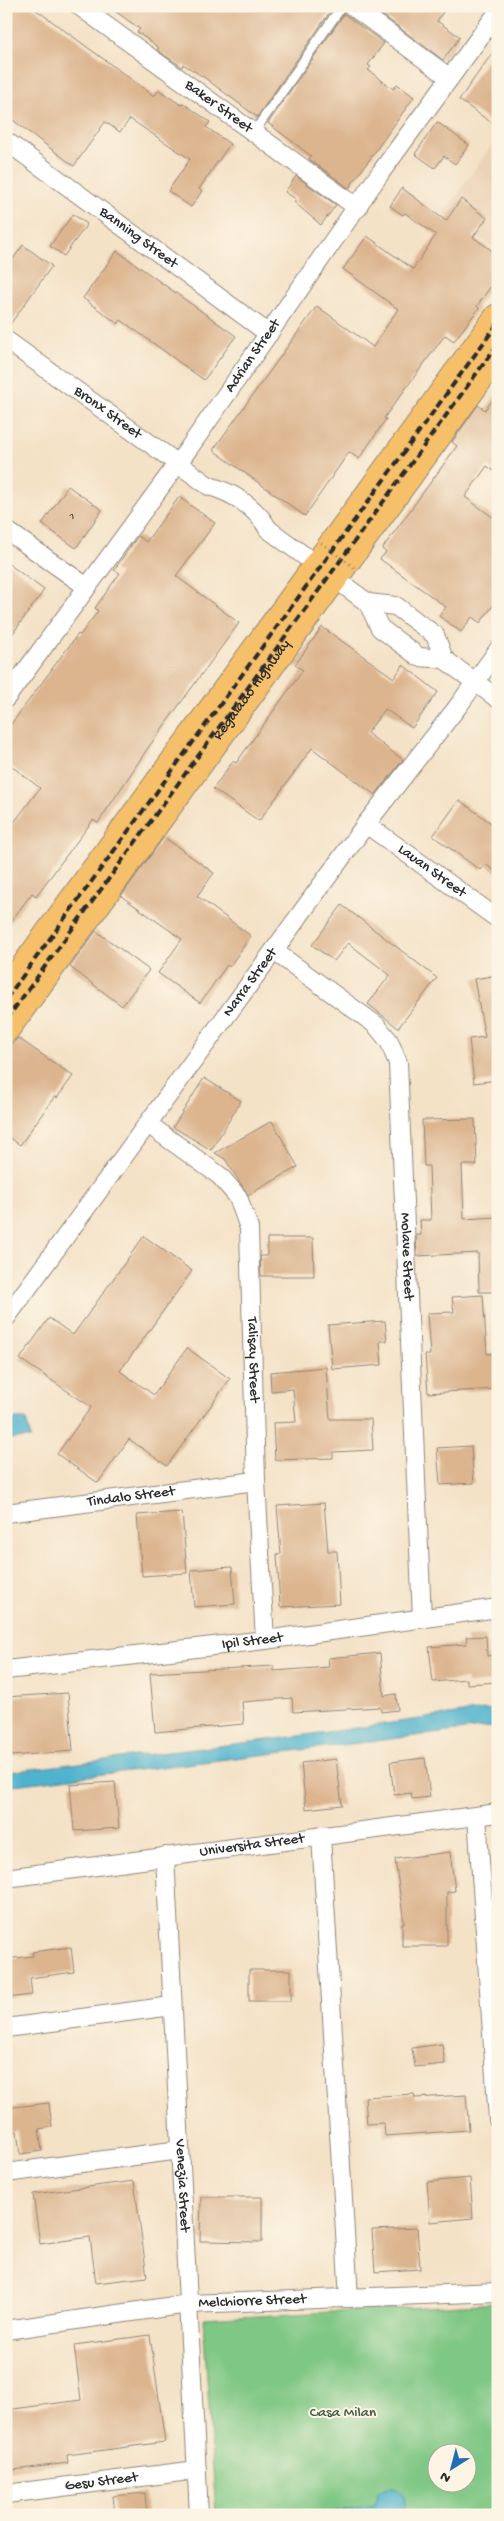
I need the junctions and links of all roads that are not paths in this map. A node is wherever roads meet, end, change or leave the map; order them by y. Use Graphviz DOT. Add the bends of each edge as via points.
graph roads {
  1 [pos="79,6"];
  2 [pos="342,6"];
  3 [pos="352,6"];
  4 [pos="498,12"];
  5 [pos="450,78"];
  6 [pos="254,132"];
  7 [pos="6,141"];
  8 [pos="358,208"];
  9 [pos="498,318"];
  10 [pos="269,334"];
  11 [pos="6,340"];
  12 [pos="498,352"];
  13 [pos="177,463"];
  14 [pos="6,530"];
  15 [pos="332,563"];
  16 [pos="87,588"];
  17 [pos="368,602"];
  18 [pos="498,650"];
  19 [pos="444,659"];
  20 [pos="475,682"];
  21 [pos="6,698"];
  22 [pos="498,699"];
  23 [pos="366,824"];
  24 [pos="498,919"];
  25 [pos="274,952"];
  26 [pos="6,993"];
  27 [pos="6,1028"];
  28 [pos="148,1124"];
  29 [pos="6,1318"];
  30 [pos="256,1481"];
  31 [pos="6,1513"];
  32 [pos="498,1608"];
  33 [pos="422,1618"];
  34 [pos="265,1640"];
  35 [pos="6,1670"];
  36 [pos="498,1813"];
  37 [pos="478,1816"];
  38 [pos="321,1836"];
  39 [pos="164,1856"];
  40 [pos="6,1878"];
  41 [pos="172,2006"];
  42 [pos="6,2028"];
  43 [pos="498,2120"];
  44 [pos="180,2150"];
  45 [pos="6,2173"];
  46 [pos="498,2292"];
  47 [pos="350,2298"];
  48 [pos="188,2304"];
  49 [pos="6,2330"];
  50 [pos="197,2470"];
  51 [pos="6,2494"];
  52 [pos="199,2515"];
  1 -- 6 [label="street, Baker Street"];
  2 -- 6 [label="lane"];
  3 -- 5 [label="street"];
  4 -- 5 [label="street, Adrian Street"];
  5 -- 8 [label="street, Adrian Street"];
  6 -- 8 [label="street, Baker Street"];
  7 -- 10 [label="street, Banning Street"];
  8 -- 10 [label="street, Adrian Street"];
  9 -- 15 [label="main road, Regalado Highway"];
  10 -- 13 [label="street, Adrian Street"];
  11 -- 13 [label="street, Bronx Street"];
  12 -- 15 [label="main road, Regalado Highway"];
  13 -- 15 [label="street, Bronx Street" via="209,486 225,490 262,517 268,529"];
  13 -- 16 [label="street, Adrian Street"];
  14 -- 16 [label="street"];
  15 -- 17 [label="street, Bronx Street"];
  15 -- 26 [label="main road, Regalado Highway"];
  15 -- 27 [label="main road, Regalado Highway"];
  16 -- 21 [label="street, Adrian Street"];
  17 -- 19 [label="street" via="380,628 419,657"];
  17 -- 19 [label="street" via="396,606 435,635"];
  18 -- 20 [label="street, Narra Street"];
  19 -- 20 [label="street"];
  20 -- 22 [label="street"];
  20 -- 23 [label="street, Narra Street"];
  23 -- 24 [label="street, Lauan Street"];
  23 -- 25 [label="street, Narra Street"];
  25 -- 28 [label="street, Narra Street"];
  25 -- 33 [label="street, Molave Street" via="376,1025 389,1041 398,1062"];
  28 -- 29 [label="street, Narra Street"];
  28 -- 30 [label="street, Talisay Street" via="220,1176 238,1197 249,1228"];
  30 -- 31 [label="street, Tindalo Street"];
  30 -- 34 [label="street, Talisay Street"];
  32 -- 33 [label="street, Ipil Street"];
  33 -- 34 [label="street, Ipil Street"];
  34 -- 35 [label="street, Ipil Street"];
  36 -- 37 [label="street, Universita Street"];
  37 -- 38 [label="street, Universita Street"];
  37 -- 43 [label="street"];
  38 -- 39 [label="street, Universita Street"];
  38 -- 47 [label="street"];
  39 -- 40 [label="street, Universita Street"];
  39 -- 41 [label="street, Venezia Street"];
  41 -- 42 [label="street"];
  41 -- 44 [label="street, Venezia Street"];
  44 -- 45 [label="street"];
  44 -- 48 [label="street, Venezia Street"];
  46 -- 47 [label="street, Melchiorre Street"];
  47 -- 48 [label="street, Melchiorre Street"];
  48 -- 49 [label="street, Melchiorre Street"];
  48 -- 50 [label="street, Venezia Street"];
  50 -- 51 [label="street, Gesu Street"];
  50 -- 52 [label="street, Venezia Street"];
}
